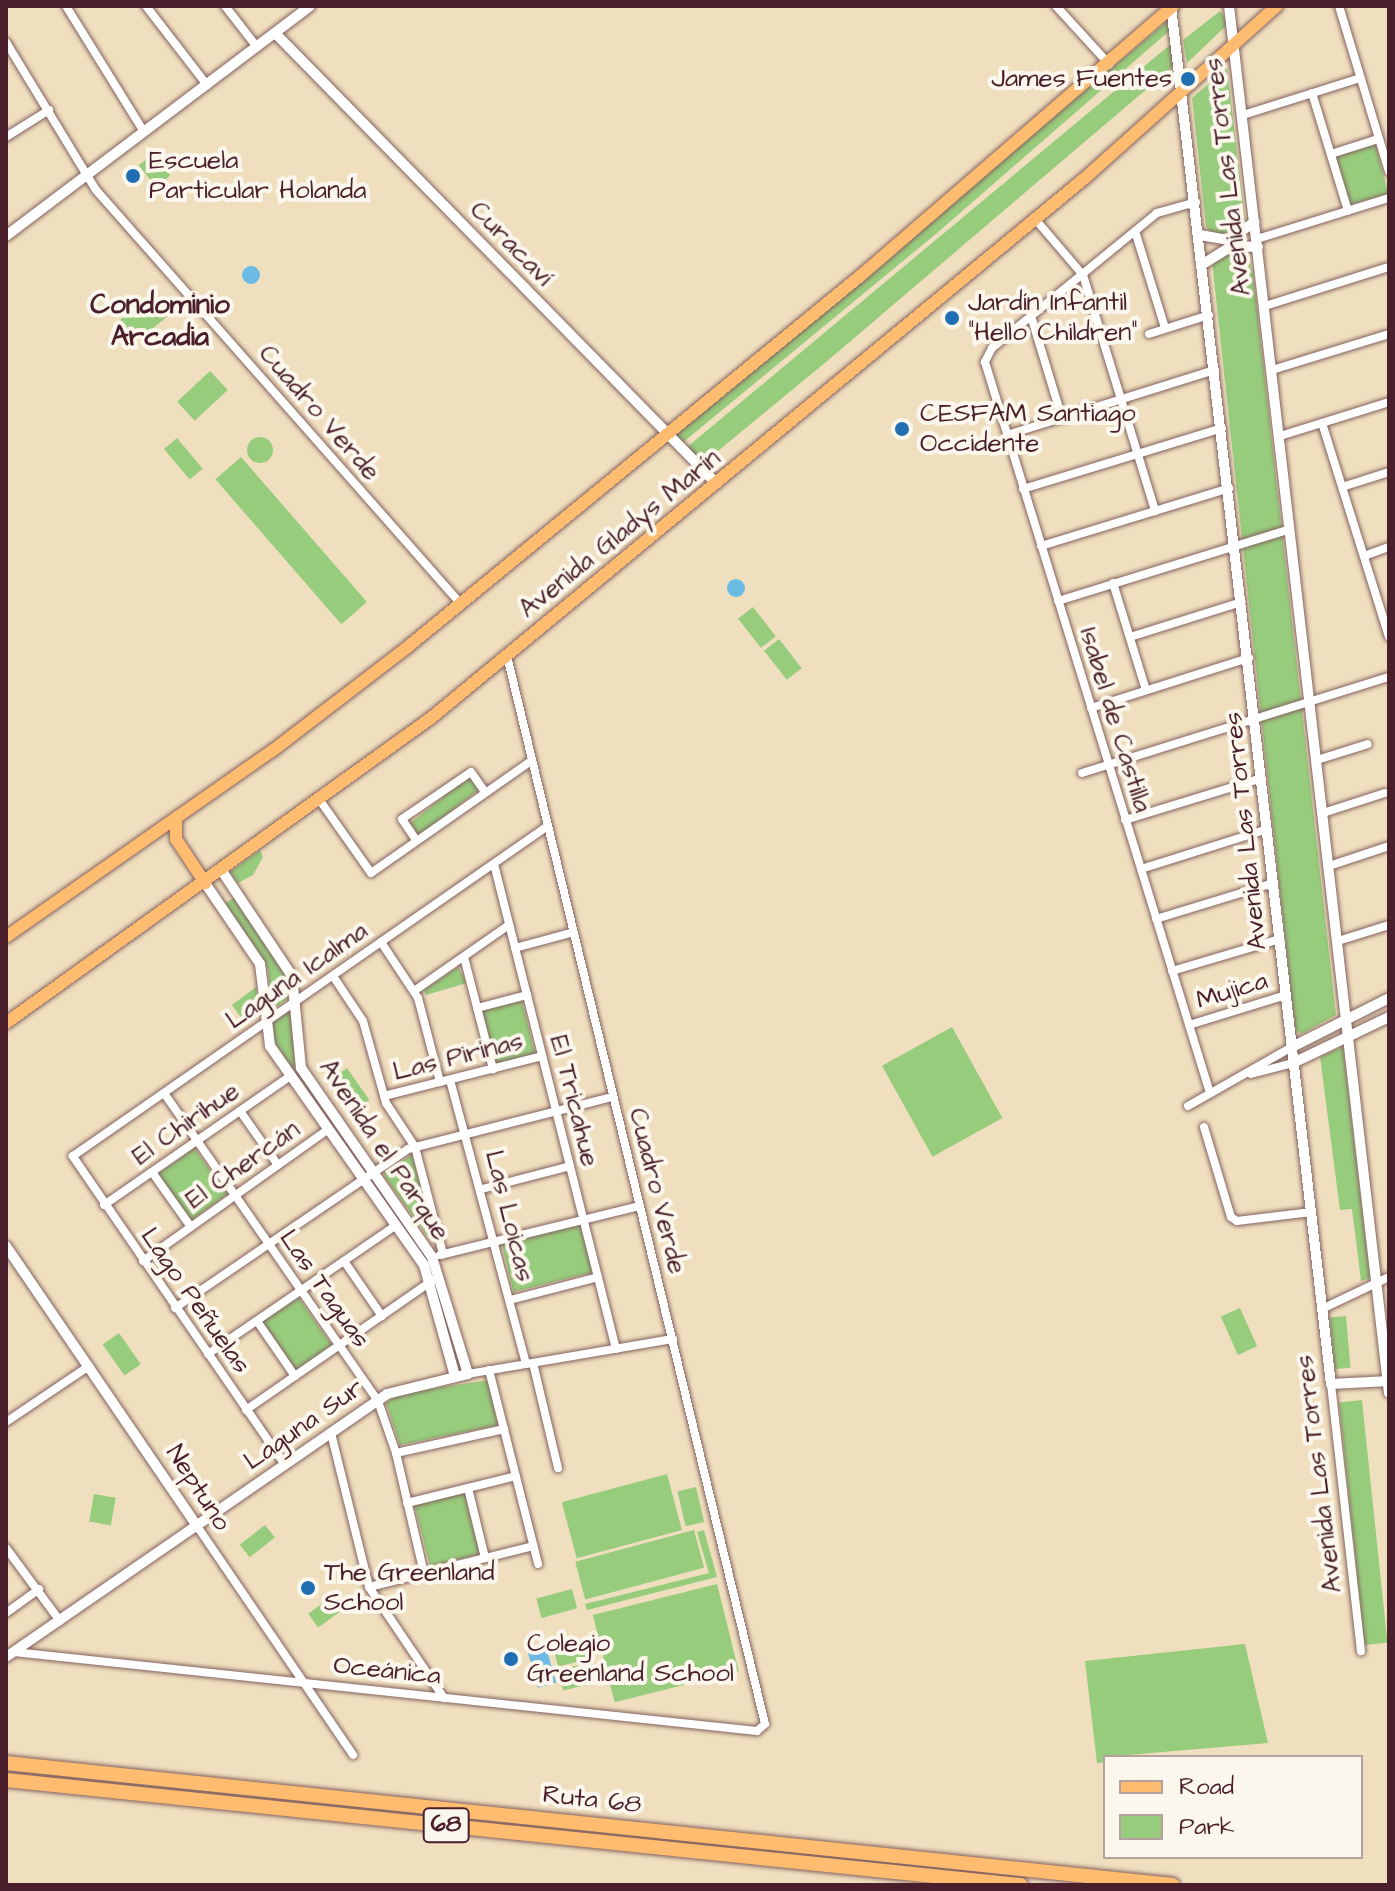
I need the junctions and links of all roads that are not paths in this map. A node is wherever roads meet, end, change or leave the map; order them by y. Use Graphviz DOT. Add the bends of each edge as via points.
graph roads {
  1 [pos="66,6"];
  2 [pos="146,6"];
  3 [pos="225,6"];
  4 [pos="310,6"];
  5 [pos="1056,6"];
  6 [pos="1172,6"];
  7 [pos="1229,6"];
  8 [pos="1277,6"];
  9 [pos="1339,6"];
  10 [pos="275,33"];
  11 [pos="6,42"];
  12 [pos="1234,44"];
  13 [pos="257,47"];
  14 [pos="9,55"];
  15 [pos="1109,64"];
  16 [pos="1360,78"];
  17 [pos="207,85"];
  18 [pos="1182,93"];
  19 [pos="1312,93"];
  20 [pos="49,110"];
  21 [pos="1243,115"];
  22 [pos="144,132"];
  23 [pos="6,137"];
  24 [pos="1378,139"];
  25 [pos="1331,154"];
  26 [pos="1389,172"];
  27 [pos="88,174"];
  28 [pos="1389,198"];
  29 [pos="1196,202"];
  30 [pos="1348,211"];
  31 [pos="1036,220"];
  32 [pos="1255,222"];
  33 [pos="1135,231"];
  34 [pos="1200,235"];
  35 [pos="6,236"];
  36 [pos="1258,243"];
  37 [pos="1203,264"];
  38 [pos="1389,267"];
  39 [pos="1083,275"];
  40 [pos="1265,306"];
  41 [pos="1209,315"];
  42 [pos="1031,316"];
  43 [pos="1165,328"];
  44 [pos="1149,334"];
  45 [pos="1389,334"];
  46 [pos="1215,370"];
  47 [pos="1272,370"];
  48 [pos="1120,400"];
  49 [pos="1389,402"];
  50 [pos="1062,418"];
  51 [pos="1322,423"];
  52 [pos="1222,428"];
  53 [pos="665,434"];
  54 [pos="1007,435"];
  55 [pos="1280,436"];
  56 [pos="1137,454"];
  57 [pos="1389,472"];
  58 [pos="717,484"];
  59 [pos="1342,487"];
  60 [pos="1229,488"];
  61 [pos="1023,489"];
  62 [pos="1155,511"];
  63 [pos="1290,529"];
  64 [pos="1236,545"];
  65 [pos="1041,546"];
  66 [pos="1389,547"];
  67 [pos="1364,556"];
  68 [pos="1113,583"];
  69 [pos="1058,601"];
  70 [pos="1242,602"];
  71 [pos="461,604"];
  72 [pos="1386,620"];
  73 [pos="1130,637"];
  74 [pos="1389,637"];
  75 [pos="507,656"];
  76 [pos="1249,658"];
  77 [pos="1389,677"];
  78 [pos="1146,690"];
  79 [pos="1310,702"];
  80 [pos="1091,708"];
  81 [pos="1256,719"];
  82 [pos="1368,744"];
  83 [pos="1317,760"];
  84 [pos="531,761"];
  85 [pos="1109,765"];
  86 [pos="1082,773"];
  87 [pos="1262,778"];
  88 [pos="485,792"];
  89 [pos="1385,793"];
  90 [pos="321,802"];
  91 [pos="1323,813"];
  92 [pos="176,818"];
  93 [pos="1125,820"];
  94 [pos="545,828"];
  95 [pos="1268,829"];
  96 [pos="416,840"];
  97 [pos="1389,846"];
  98 [pos="494,864"];
  99 [pos="1329,866"];
  100 [pos="1141,869"];
  101 [pos="222,871"];
  102 [pos="205,883"];
  103 [pos="1274,883"];
  104 [pos="1156,919"];
  105 [pos="509,925"];
  106 [pos="1389,925"];
  107 [pos="571,933"];
  108 [pos="6,937"];
  109 [pos="1280,939"];
  110 [pos="1338,941"];
  111 [pos="381,942"];
  112 [pos="515,948"];
  113 [pos="464,957"];
  114 [pos="1172,971"];
  115 [pos="333,976"];
  116 [pos="414,991"];
  117 [pos="527,995"];
  118 [pos="1286,995"];
  119 [pos="1389,998"];
  120 [pos="296,1001"];
  121 [pos="477,1008"];
  122 [pos="1389,1017"];
  123 [pos="1347,1019"];
  124 [pos="6,1023"];
  125 [pos="265,1023"];
  126 [pos="1189,1025"];
  127 [pos="1349,1037"];
  128 [pos="1292,1047"];
  129 [pos="542,1056"];
  130 [pos="1293,1063"];
  131 [pos="493,1069"];
  132 [pos="290,1076"];
  133 [pos="1238,1077"];
  134 [pos="445,1081"];
  135 [pos="164,1093"];
  136 [pos="1210,1093"];
  137 [pos="384,1096"];
  138 [pos="612,1097"];
  139 [pos="1188,1106"];
  140 [pos="240,1111"];
  141 [pos="556,1111"];
  142 [pos="1204,1127"];
  143 [pos="327,1130"];
  144 [pos="467,1134"];
  145 [pos="197,1141"];
  146 [pos="415,1147"];
  147 [pos="73,1158"];
  148 [pos="278,1165"];
  149 [pos="570,1166"];
  150 [pos="372,1171"];
  151 [pos="152,1172"];
  152 [pos="361,1179"];
  153 [pos="482,1189"];
  154 [pos="234,1195"];
  155 [pos="104,1205"];
  156 [pos="639,1206"];
  157 [pos="1311,1212"];
  158 [pos="584,1219"];
  159 [pos="395,1226"];
  160 [pos="191,1227"];
  161 [pos="495,1241"];
  162 [pos="268,1243"];
  163 [pos="6,1246"];
  164 [pos="437,1256"];
  165 [pos="143,1261"];
  166 [pos="344,1261"];
  167 [pos="598,1277"];
  168 [pos="1389,1277"];
  169 [pos="436,1278"];
  170 [pos="1376,1284"];
  171 [pos="301,1291"];
  172 [pos="510,1300"];
  173 [pos="175,1308"];
  174 [pos="1322,1309"];
  175 [pos="382,1316"];
  176 [pos="257,1321"];
  177 [pos="673,1339"];
  178 [pos="339,1345"];
  179 [pos="616,1349"];
  180 [pos="208,1354"];
  181 [pos="529,1364"];
  182 [pos="89,1366"];
  183 [pos="489,1370"];
  184 [pos="468,1374"];
  185 [pos="295,1376"];
  186 [pos="455,1376"];
  187 [pos="1331,1384"];
  188 [pos="1389,1385"];
  189 [pos="378,1401"];
  190 [pos="246,1410"];
  191 [pos="6,1422"];
  192 [pos="504,1429"];
  193 [pos="331,1433"];
  194 [pos="396,1453"];
  195 [pos="285,1465"];
  196 [pos="558,1468"];
  197 [pos="516,1476"];
  198 [pos="468,1488"];
  199 [pos="407,1503"];
  200 [pos="197,1526"];
  201 [pos="533,1546"];
  202 [pos="6,1548"];
  203 [pos="485,1558"];
  204 [pos="538,1564"];
  205 [pos="424,1573"];
  206 [pos="369,1587"];
  207 [pos="39,1589"];
  208 [pos="6,1613"];
  209 [pos="60,1621"];
  210 [pos="1361,1651"];
  211 [pos="10,1654"];
  212 [pos="303,1682"];
  213 [pos="444,1698"];
  214 [pos="757,1731"];
  215 [pos="353,1755"];
  216 [pos="6,1763"];
  217 [pos="6,1780"];
  218 [pos="1021,1885"];
  219 [pos="1173,1885"];
  1 -- 22 [label="street"];
  2 -- 17 [label="street"];
  3 -- 13 [label="street"];
  4 -- 10 [label="street"];
  5 -- 15 [label="street"];
  6 -- 15 [label="main road, Avenida Gladys Marín"];
  6 -- 18 [label="street, Avenida Las Torres"];
  7 -- 12 [label="street, Avenida Las Torres"];
  8 -- 12 [label="main road, Avenida Gladys Marín"];
  9 -- 16 [label="street"];
  10 -- 13 [label="street"];
  10 -- 53 [label="street, Curacaví"];
  11 -- 14 [label="street, Cuadro Verde"];
  12 -- 18 [label="main road, Avenida Gladys Marín"];
  12 -- 21 [label="street, Avenida Las Torres"];
  13 -- 17 [label="street"];
  14 -- 20 [label="street, Cuadro Verde"];
  15 -- 53 [label="main road, Avenida Gladys Marín"];
  16 -- 19 [label="street"];
  16 -- 24 [label="street"];
  17 -- 22 [label="street"];
  18 -- 29 [label="street, Avenida Las Torres"];
  18 -- 31 [label="main road, Avenida Gladys Marín"];
  19 -- 21 [label="street"];
  19 -- 25 [label="street"];
  20 -- 23 [label="street"];
  20 -- 27 [label="street, Cuadro Verde"];
  21 -- 32 [label="street, Avenida Las Torres"];
  22 -- 27 [label="street"];
  24 -- 25 [label="street"];
  24 -- 26 [label="street"];
  25 -- 30 [label="street"];
  27 -- 35 [label="street"];
  27 -- 71 [label="street, Cuadro Verde" via="96,190"];
  28 -- 30 [label="street"];
  29 -- 33 [label="street" via="1166,207"];
  29 -- 34 [label="street, Avenida Las Torres"];
  30 -- 36 [label="street"];
  31 -- 39 [label="street"];
  31 -- 58 [label="main road, Avenida Gladys Marín"];
  32 -- 34 [label="street" via="1228,240"];
  32 -- 36 [label="street, Avenida Las Torres"];
  33 -- 39 [label="street"];
  33 -- 43 [label="street"];
  34 -- 37 [label="street, Avenida Las Torres"];
  36 -- 37 [label="street" via="1232,246"];
  36 -- 40 [label="street, Avenida Las Torres"];
  37 -- 41 [label="street, Avenida Las Torres"];
  38 -- 40 [label="street"];
  39 -- 42 [label="street"];
  39 -- 48 [label="street"];
  40 -- 47 [label="street, Avenida Las Torres"];
  41 -- 43 [label="street"];
  41 -- 46 [label="street, Avenida Las Torres"];
  42 -- 50 [label="street"];
  42 -- 54 [label="street, Isabel de Castilla" via="986,358"];
  43 -- 44 [label="street"];
  45 -- 47 [label="street"];
  46 -- 48 [label="street"];
  46 -- 52 [label="street, Avenida Las Torres"];
  47 -- 55 [label="street, Avenida Las Torres"];
  48 -- 50 [label="street"];
  48 -- 56 [label="street"];
  49 -- 51 [label="street"];
  50 -- 54 [label="street"];
  51 -- 55 [label="street"];
  51 -- 59 [label="street"];
  52 -- 56 [label="street"];
  52 -- 60 [label="street, Avenida Las Torres"];
  53 -- 58 [label="street, Curacaví"];
  53 -- 71 [label="main road, Avenida Gladys Marín"];
  54 -- 61 [label="street, Isabel de Castilla"];
  55 -- 63 [label="street, Avenida Las Torres"];
  56 -- 61 [label="street"];
  56 -- 62 [label="street"];
  57 -- 59 [label="street"];
  58 -- 75 [label="main road, Avenida Gladys Marín"];
  59 -- 67 [label="street"];
  60 -- 62 [label="street"];
  60 -- 64 [label="street, Avenida Las Torres"];
  61 -- 65 [label="street, Isabel de Castilla"];
  62 -- 65 [label="street"];
  63 -- 64 [label="street"];
  63 -- 79 [label="street, Avenida Las Torres"];
  64 -- 68 [label="street"];
  64 -- 70 [label="street, Avenida Las Torres"];
  65 -- 69 [label="street, Isabel de Castilla"];
  66 -- 67 [label="street"];
  67 -- 72 [label="street"];
  68 -- 69 [label="street"];
  68 -- 73 [label="street"];
  69 -- 80 [label="street, Isabel de Castilla"];
  70 -- 73 [label="street"];
  70 -- 76 [label="street, Avenida Las Torres"];
  71 -- 92 [label="main road, Avenida Gladys Marín"];
  72 -- 74 [label="street"];
  73 -- 78 [label="street"];
  75 -- 84 [label="street, Cuadro Verde"];
  75 -- 90 [label="main road, Avenida Gladys Marín"];
  76 -- 78 [label="street"];
  76 -- 81 [label="street, Avenida Las Torres"];
  77 -- 79 [label="street"];
  78 -- 80 [label="street"];
  79 -- 81 [label="street"];
  79 -- 83 [label="street, Avenida Las Torres"];
  80 -- 85 [label="street, Isabel de Castilla"];
  81 -- 85 [label="street"];
  81 -- 87 [label="street, Avenida Las Torres"];
  82 -- 83 [label="street"];
  83 -- 91 [label="street, Avenida Las Torres"];
  84 -- 88 [label="street"];
  84 -- 94 [label="street, Cuadro Verde"];
  85 -- 86 [label="street"];
  85 -- 93 [label="street, Isabel de Castilla"];
  87 -- 93 [label="street"];
  87 -- 95 [label="street, Avenida Las Torres"];
  88 -- 96 [label="street"];
  88 -- 96 [label="street" via="471,772 402,819"];
  89 -- 91 [label="street"];
  90 -- 96 [label="street" via="371,873"];
  90 -- 101 [label="main road, Avenida Gladys Marín"];
  91 -- 99 [label="street, Avenida Las Torres"];
  92 -- 102 [label="main road" via="177,843"];
  92 -- 108 [label="main road, Avenida Gladys Marín"];
  93 -- 100 [label="street, Isabel de Castilla"];
  94 -- 98 [label="street, Laguna Icalma"];
  94 -- 107 [label="street, Cuadro Verde"];
  95 -- 100 [label="street"];
  95 -- 103 [label="street, Avenida Las Torres"];
  97 -- 99 [label="street"];
  98 -- 105 [label="street, El Tricahue"];
  98 -- 111 [label="street, Laguna Icalma"];
  99 -- 110 [label="street, Avenida Las Torres"];
  100 -- 104 [label="street, Isabel de Castilla"];
  101 -- 102 [label="main road, Avenida Gladys Marín"];
  101 -- 120 [label="street, Avenida el Parque" via="287,965"];
  102 -- 124 [label="main road, Avenida Gladys Marín"];
  102 -- 125 [label="street, Avenida el Parque" via="260,964"];
  103 -- 104 [label="street"];
  103 -- 109 [label="street, Avenida Las Torres"];
  104 -- 114 [label="street, Isabel de Castilla"];
  105 -- 112 [label="street, El Tricahue"];
  105 -- 113 [label="street"];
  106 -- 110 [label="street"];
  107 -- 112 [label="street"];
  107 -- 138 [label="street, Cuadro Verde"];
  109 -- 114 [label="street"];
  109 -- 118 [label="street, Avenida Las Torres"];
  110 -- 123 [label="street, Avenida Las Torres"];
  111 -- 115 [label="street, Laguna Icalma"];
  111 -- 116 [label="street, Las Loicas"];
  112 -- 117 [label="street, El Tricahue"];
  113 -- 116 [label="street"];
  113 -- 121 [label="street"];
  114 -- 126 [label="street, Isabel de Castilla"];
  115 -- 120 [label="street, Laguna Icalma"];
  115 -- 137 [label="street" via="366,1027"];
  116 -- 134 [label="street, Las Loicas"];
  117 -- 121 [label="street"];
  117 -- 129 [label="street, El Tricahue"];
  118 -- 126 [label="street, Mujica"];
  118 -- 128 [label="street, Avenida Las Torres"];
  119 -- 123 [label="street"];
  120 -- 125 [label="street, Laguna Icalma"];
  120 -- 150 [label="street, Avenida el Parque" via="301,1068"];
  121 -- 131 [label="street"];
  122 -- 127 [label="street"];
  123 -- 127 [label="street, Avenida Las Torres"];
  123 -- 128 [label="street"];
  125 -- 132 [label="street, Avenida el Parque" via="267,1042"];
  125 -- 135 [label="street, Laguna Icalma"];
  126 -- 136 [label="street, Isabel de Castilla"];
  127 -- 130 [label="street"];
  127 -- 170 [label="street, Avenida Las Torres"];
  128 -- 130 [label="street, Avenida Las Torres"];
  128 -- 133 [label="street"];
  129 -- 131 [label="street, Las Pirinas"];
  129 -- 141 [label="street, El Tricahue"];
  130 -- 133 [label="street"];
  130 -- 157 [label="street, Avenida Las Torres"];
  131 -- 134 [label="street, Las Pirinas"];
  132 -- 140 [label="street, El Chirihue"];
  132 -- 143 [label="street, Avenida el Parque"];
  133 -- 136 [label="street"];
  134 -- 137 [label="street, Las Pirinas"];
  134 -- 144 [label="street, Las Loicas"];
  135 -- 145 [label="street, Las Taguas"];
  135 -- 147 [label="street, Laguna Icalma"];
  136 -- 139 [label="street"];
  137 -- 146 [label="street"];
  138 -- 141 [label="street"];
  138 -- 156 [label="street, Cuadro Verde"];
  140 -- 145 [label="street, El Chirihue"];
  140 -- 148 [label="street"];
  141 -- 144 [label="street"];
  141 -- 149 [label="street, El Tricahue"];
  142 -- 157 [label="street" via="1231,1217"];
  143 -- 148 [label="street, El Chercán"];
  143 -- 152 [label="street, Avenida el Parque"];
  144 -- 146 [label="street"];
  144 -- 153 [label="street, Las Loicas"];
  145 -- 151 [label="street, El Chirihue"];
  145 -- 154 [label="street, Las Taguas"];
  146 -- 150 [label="street"];
  146 -- 164 [label="street"];
  147 -- 155 [label="street, Lago Peñuelas"];
  148 -- 154 [label="street, El Chercán"];
  149 -- 153 [label="street"];
  149 -- 158 [label="street, El Tricahue"];
  150 -- 152 [label="street"];
  150 -- 164 [label="street, Avenida el Parque"];
  151 -- 155 [label="street, El Chirihue"];
  151 -- 160 [label="street"];
  152 -- 159 [label="street, Avenida el Parque"];
  152 -- 162 [label="street"];
  153 -- 161 [label="street, Las Loicas"];
  154 -- 160 [label="street, El Chercán"];
  154 -- 162 [label="street, Las Taguas"];
  155 -- 165 [label="street, Lago Peñuelas"];
  156 -- 158 [label="street"];
  156 -- 177 [label="street, Cuadro Verde"];
  157 -- 174 [label="street, Avenida Las Torres"];
  158 -- 161 [label="street"];
  158 -- 167 [label="street, El Tricahue"];
  159 -- 166 [label="street"];
  159 -- 169 [label="street, Avenida el Parque"];
  160 -- 165 [label="street, El Chercán"];
  161 -- 164 [label="street"];
  161 -- 172 [label="street, Las Loicas"];
  162 -- 171 [label="street, Las Taguas"];
  162 -- 173 [label="street"];
  163 -- 182 [label="street, Neptuno"];
  164 -- 169 [label="street, Avenida el Parque"];
  165 -- 173 [label="street, Lago Peñuelas"];
  166 -- 171 [label="street"];
  166 -- 175 [label="street"];
  167 -- 172 [label="street"];
  167 -- 179 [label="street, El Tricahue"];
  168 -- 170 [label="street"];
  169 -- 175 [label="street"];
  169 -- 184 [label="street, Avenida el Parque"];
  169 -- 186 [label="street, Avenida el Parque"];
  170 -- 174 [label="street"];
  170 -- 188 [label="street, Avenida Las Torres"];
  171 -- 176 [label="street"];
  171 -- 178 [label="street, Las Taguas"];
  172 -- 181 [label="street, Las Loicas"];
  173 -- 180 [label="street, Lago Peñuelas"];
  174 -- 187 [label="street, Avenida Las Torres"];
  175 -- 178 [label="street"];
  176 -- 180 [label="street"];
  176 -- 185 [label="street"];
  177 -- 179 [label="street, Laguna Sur"];
  177 -- 214 [label="street, Cuadro Verde" via="767,1719"];
  178 -- 185 [label="street"];
  178 -- 189 [label="street, Las Taguas"];
  179 -- 181 [label="street, Laguna Sur"];
  180 -- 190 [label="street, Lago Peñuelas"];
  181 -- 183 [label="street, Laguna Sur"];
  181 -- 196 [label="street, Las Loicas"];
  182 -- 191 [label="street"];
  182 -- 200 [label="street, Neptuno"];
  183 -- 184 [label="street, Laguna Sur"];
  183 -- 192 [label="street"];
  184 -- 186 [label="street, Laguna Sur"];
  185 -- 190 [label="street"];
  186 -- 189 [label="street, Laguna Sur" via="410,1384"];
  187 -- 188 [label="street"];
  187 -- 210 [label="street, Avenida Las Torres"];
  189 -- 193 [label="street, Laguna Sur"];
  189 -- 194 [label="street, Las Taguas"];
  190 -- 195 [label="street, Lago Peñuelas"];
  192 -- 194 [label="street"];
  192 -- 197 [label="street"];
  193 -- 195 [label="street, Laguna Sur"];
  193 -- 206 [label="street"];
  194 -- 199 [label="street, Las Taguas"];
  195 -- 200 [label="street, Laguna Sur"];
  197 -- 198 [label="street"];
  197 -- 201 [label="street"];
  198 -- 199 [label="street"];
  198 -- 203 [label="street"];
  199 -- 205 [label="street, Las Taguas"];
  200 -- 209 [label="street, Laguna Sur"];
  200 -- 212 [label="street, Neptuno"];
  201 -- 203 [label="street"];
  201 -- 204 [label="street"];
  202 -- 207 [label="street"];
  203 -- 205 [label="street"];
  205 -- 206 [label="street"];
  206 -- 213 [label="street"];
  207 -- 208 [label="street"];
  207 -- 209 [label="street"];
  209 -- 211 [label="street, Laguna Sur"];
  211 -- 212 [label="street, Oceánica"];
  212 -- 213 [label="street, Oceánica"];
  212 -- 215 [label="street, Neptuno"];
  213 -- 214 [label="street, Oceánica"];
  216 -- 219 [label="highway, Ruta 68 / 68"];
  217 -- 218 [label="highway, Ruta 68 / 68"];
}
